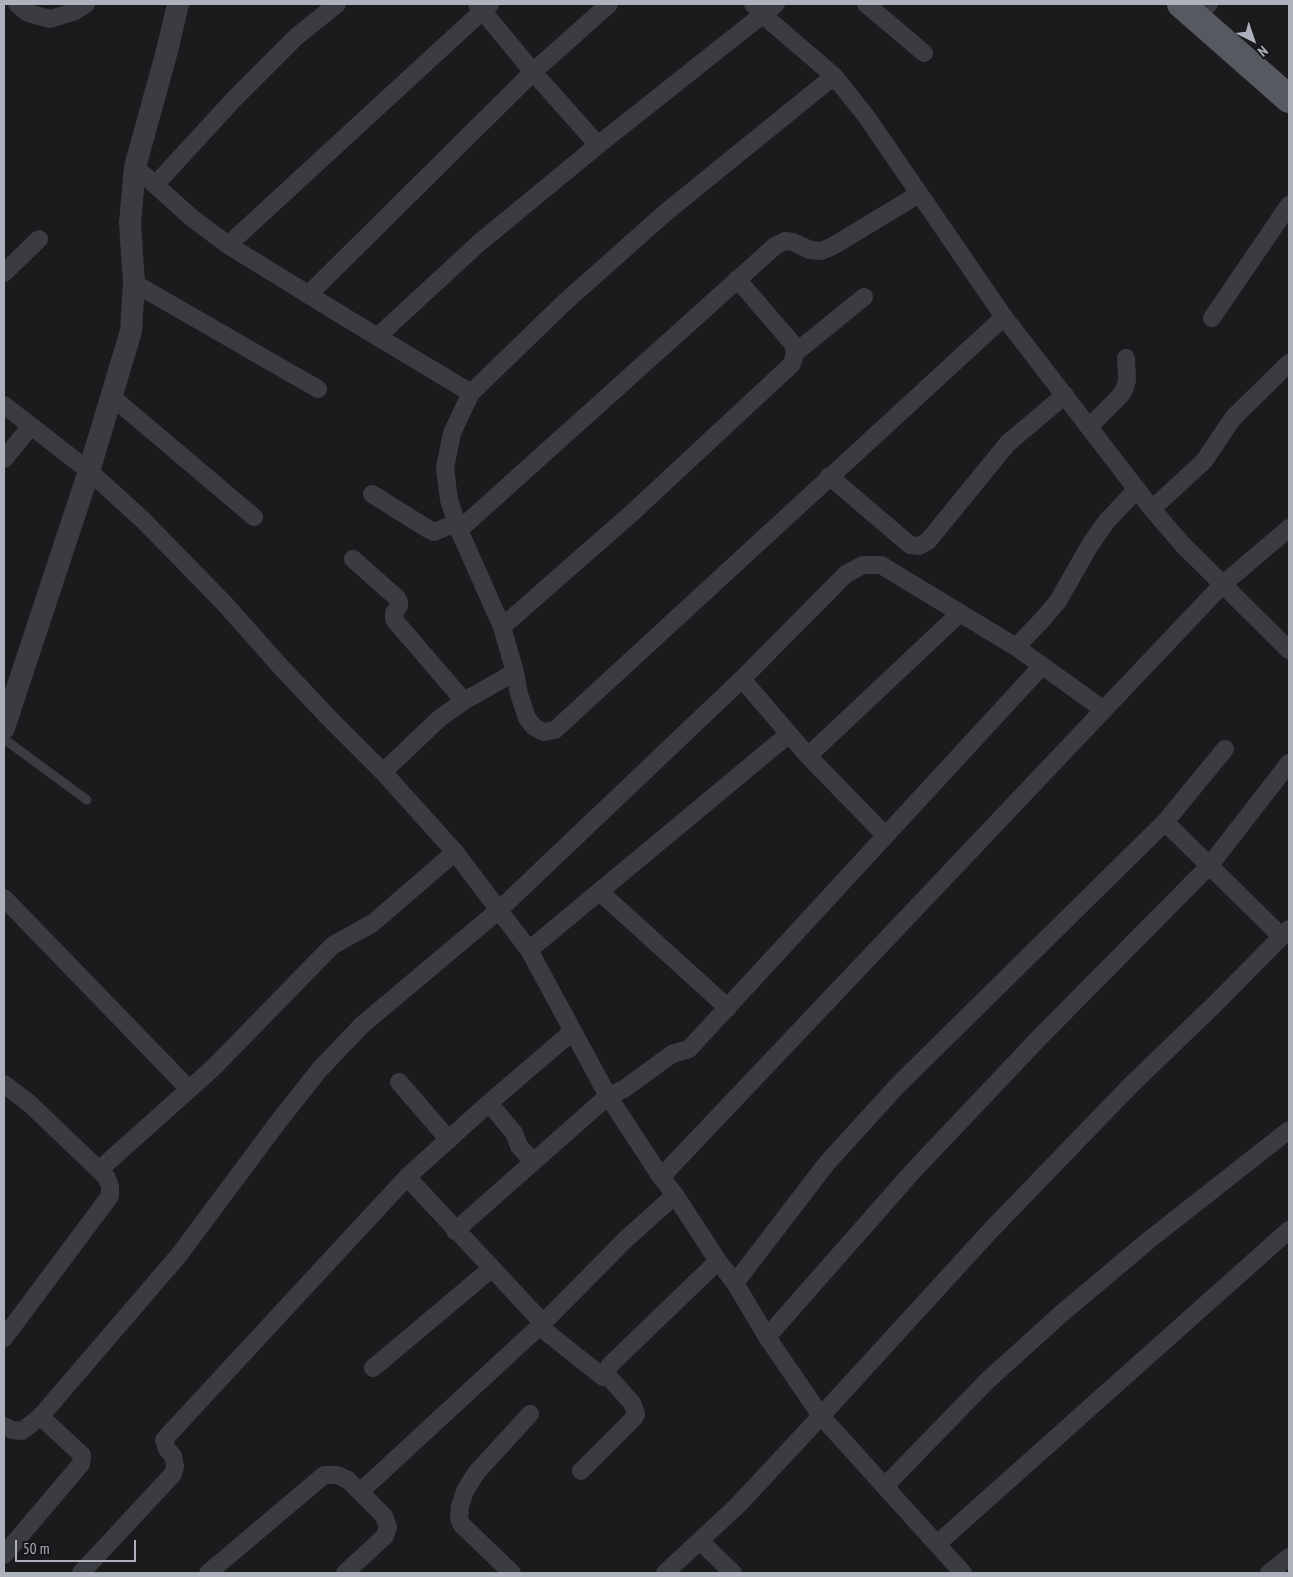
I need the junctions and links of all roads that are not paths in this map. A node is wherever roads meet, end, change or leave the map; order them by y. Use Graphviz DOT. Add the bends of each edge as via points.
graph roads {
  1 [pos="17,4"];
  2 [pos="86,4"];
  3 [pos="336,4"];
  4 [pos="609,4"];
  5 [pos="866,4"];
  6 [pos="1200,4"];
  7 [pos="483,6"];
  8 [pos="177,7"];
  9 [pos="764,8"];
  10 [pos="924,54"];
  11 [pos="533,72"];
  12 [pos="834,76"];
  13 [pos="1289,78"];
  14 [pos="1289,99"];
  15 [pos="598,145"];
  16 [pos="135,167"];
  17 [pos="154,185"];
  18 [pos="919,194"];
  19 [pos="1289,205"];
  20 [pos="39,238"];
  21 [pos="228,245"];
  22 [pos="4,274"];
  23 [pos="737,279"];
  24 [pos="134,283"];
  25 [pos="308,295"];
  26 [pos="864,296"];
  27 [pos="1004,317"];
  28 [pos="1212,318"];
  29 [pos="377,337"];
  30 [pos="795,353"];
  31 [pos="1126,358"];
  32 [pos="1289,364"];
  33 [pos="318,389"];
  34 [pos="471,393"];
  35 [pos="1065,396"];
  36 [pos="112,397"];
  37 [pos="4,405"];
  38 [pos="30,426"];
  39 [pos="1089,427"];
  40 [pos="4,459"];
  41 [pos="90,470"];
  42 [pos="829,476"];
  43 [pos="1137,489"];
  44 [pos="372,494"];
  45 [pos="1152,509"];
  46 [pos="254,517"];
  47 [pos="458,527"];
  48 [pos="1289,528"];
  49 [pos="353,558"];
  50 [pos="1222,585"];
  51 [pos="959,614"];
  52 [pos="502,627"];
  53 [pos="1016,647"];
  54 [pos="1289,650"];
  55 [pos="1041,667"];
  56 [pos="515,672"];
  57 [pos="742,679"];
  58 [pos="464,701"];
  59 [pos="1104,710"];
  60 [pos="4,728"];
  61 [pos="788,734"];
  62 [pos="4,740"];
  63 [pos="1225,750"];
  64 [pos="808,756"];
  65 [pos="1289,762"];
  66 [pos="383,772"];
  67 [pos="87,800"];
  68 [pos="1165,822"];
  69 [pos="885,835"];
  70 [pos="455,852"];
  71 [pos="1210,865"];
  72 [pos="600,892"];
  73 [pos="4,898"];
  74 [pos="500,910"];
  75 [pos="1286,933"];
  76 [pos="529,950"];
  77 [pos="728,1008"];
  78 [pos="573,1031"];
  79 [pos="399,1082"];
  80 [pos="4,1084"];
  81 [pos="189,1089"];
  82 [pos="608,1096"];
  83 [pos="489,1103"];
  84 [pos="1289,1130"];
  85 [pos="449,1140"];
  86 [pos="533,1162"];
  87 [pos="99,1170"];
  88 [pos="407,1177"];
  89 [pos="661,1177"];
  90 [pos="675,1195"];
  91 [pos="1289,1230"];
  92 [pos="455,1231"];
  93 [pos="718,1261"];
  94 [pos="491,1269"];
  95 [pos="735,1282"];
  96 [pos="543,1323"];
  97 [pos="4,1338"];
  98 [pos="767,1338"];
  99 [pos="372,1368"];
  100 [pos="603,1378"];
  101 [pos="530,1414"];
  102 [pos="40,1416"];
  103 [pos="821,1416"];
  104 [pos="4,1426"];
  105 [pos="581,1471"];
  106 [pos="885,1486"];
  107 [pos="360,1492"];
  108 [pos="700,1541"];
  109 [pos="937,1544"];
  110 [pos="4,1555"];
  111 [pos="1289,1558"];
  112 [pos="81,1573"];
  113 [pos="208,1573"];
  114 [pos="345,1573"];
  115 [pos="510,1573"];
  116 [pos="665,1573"];
  117 [pos="733,1573"];
  118 [pos="963,1573"];
  119 [pos="1269,1573"];
  1 -- 2 [label="street" via="28,13 50,19"];
  3 -- 17 [label="street" via="296,37"];
  4 -- 11 [label="street"];
  5 -- 10 [label="street"];
  6 -- 13 [label="main road" via="1240,32"];
  6 -- 14 [label="main road"];
  7 -- 11 [label="street"];
  7 -- 21 [label="street"];
  8 -- 16 [label="street"];
  9 -- 12 [label="street"];
  9 -- 15 [label="street"];
  11 -- 15 [label="street"];
  11 -- 25 [label="street"];
  12 -- 18 [label="street" via="866,116"];
  12 -- 34 [label="street" via="665,213 566,301"];
  15 -- 29 [label="street" via="479,243"];
  16 -- 17 [label="street"];
  16 -- 24 [label="street" via="130,223"];
  17 -- 21 [label="street"];
  18 -- 23 [label="street" via="821,251 785,240"];
  18 -- 27 [label="street"];
  19 -- 28 [label="street"];
  20 -- 22 [label="street"];
  21 -- 25 [label="street"];
  23 -- 30 [label="street" via="793,344"];
  23 -- 47 [label="street"];
  24 -- 33 [label="street"];
  24 -- 36 [label="street" via="131,331"];
  25 -- 29 [label="street"];
  26 -- 30 [label="street"];
  27 -- 35 [label="street"];
  27 -- 42 [label="street"];
  29 -- 34 [label="street"];
  30 -- 52 [label="street" via="792,364 634,512"];
  31 -- 39 [label="street" via="1125,388"];
  32 -- 45 [label="street" via="1233,418 1204,461"];
  34 -- 47 [label="street" via="452,433 445,468 448,500"];
  35 -- 39 [label="street"];
  35 -- 42 [label="street" via="1008,443 928,541 919,546 910,545"];
  36 -- 41 [label="street"];
  36 -- 46 [label="street"];
  37 -- 38 [label="street"];
  38 -- 40 [label="street"];
  38 -- 41 [label="street"];
  39 -- 43 [label="street"];
  41 -- 60 [label="street"];
  41 -- 66 [label="street" via="224,603 316,705"];
  42 -- 56 [label="street" via="554,730 544,732 534,727 519,694"];
  43 -- 45 [label="street"];
  43 -- 53 [label="street" via="1106,522 1058,601"];
  44 -- 47 [label="street" via="434,532"];
  45 -- 50 [label="street"];
  47 -- 52 [label="street"];
  48 -- 50 [label="street"];
  49 -- 58 [label="street" via="397,598 396,622"];
  50 -- 54 [label="street"];
  50 -- 59 [label="street"];
  51 -- 53 [label="street"];
  51 -- 57 [label="street" via="880,565 864,565 846,574"];
  51 -- 64 [label="street"];
  52 -- 56 [label="street"];
  53 -- 55 [label="street"];
  55 -- 59 [label="street"];
  55 -- 69 [label="street"];
  56 -- 58 [label="street"];
  57 -- 61 [label="street"];
  57 -- 74 [label="street"];
  58 -- 66 [label="street" via="440,718"];
  59 -- 89 [label="street"];
  61 -- 64 [label="street"];
  61 -- 72 [label="street"];
  62 -- 67 [label="lane"];
  63 -- 68 [label="street"];
  64 -- 69 [label="street"];
  65 -- 71 [label="street"];
  66 -- 70 [label="street"];
  68 -- 71 [label="street"];
  68 -- 95 [label="street" via="898,1085 828,1164"];
  69 -- 77 [label="street"];
  70 -- 74 [label="street"];
  70 -- 81 [label="street" via="373,922 333,946"];
  71 -- 75 [label="street"];
  71 -- 98 [label="street" via="914,1170"];
  72 -- 76 [label="street"];
  72 -- 77 [label="street"];
  73 -- 81 [label="street"];
  74 -- 76 [label="street"];
  74 -- 102 [label="street" via="362,1025 320,1069 179,1255"];
  75 -- 103 [label="street" via="1130,1086 991,1230"];
  76 -- 78 [label="street"];
  77 -- 82 [label="street" via="689,1049 672,1054 624,1089"];
  78 -- 82 [label="street"];
  78 -- 83 [label="street"];
  79 -- 85 [label="street"];
  80 -- 87 [label="street" via="30,1104"];
  81 -- 87 [label="street"];
  82 -- 86 [label="street"];
  82 -- 89 [label="street"];
  83 -- 85 [label="street"];
  83 -- 86 [label="street"];
  84 -- 106 [label="street" via="1060,1314 987,1381"];
  85 -- 88 [label="street"];
  86 -- 92 [label="street"];
  87 -- 97 [label="street" via="110,1186 110,1196"];
  88 -- 92 [label="street"];
  88 -- 112 [label="street" via="164,1440 175,1466 173,1474"];
  89 -- 90 [label="street"];
  90 -- 93 [label="street"];
  90 -- 96 [label="street" via="626,1239"];
  91 -- 109 [label="street"];
  92 -- 94 [label="street"];
  93 -- 95 [label="street"];
  93 -- 105 [label="street" via="610,1365 608,1376 632,1403 636,1414"];
  94 -- 96 [label="street"];
  94 -- 99 [label="street"];
  95 -- 98 [label="street"];
  96 -- 100 [label="street" via="540,1328"];
  96 -- 107 [label="street"];
  98 -- 103 [label="street"];
  101 -- 115 [label="street" via="476,1473 460,1506 462,1525"];
  102 -- 104 [label="street" via="22,1431"];
  102 -- 110 [label="street" via="82,1455 81,1464"];
  103 -- 106 [label="street"];
  103 -- 108 [label="street"];
  106 -- 109 [label="street"];
  107 -- 113 [label="street" via="348,1480 324,1475"];
  107 -- 114 [label="street" via="384,1516 388,1527 385,1536"];
  108 -- 116 [label="street"];
  108 -- 117 [label="street"];
  109 -- 118 [label="street"];
  111 -- 119 [label="street"];
}
